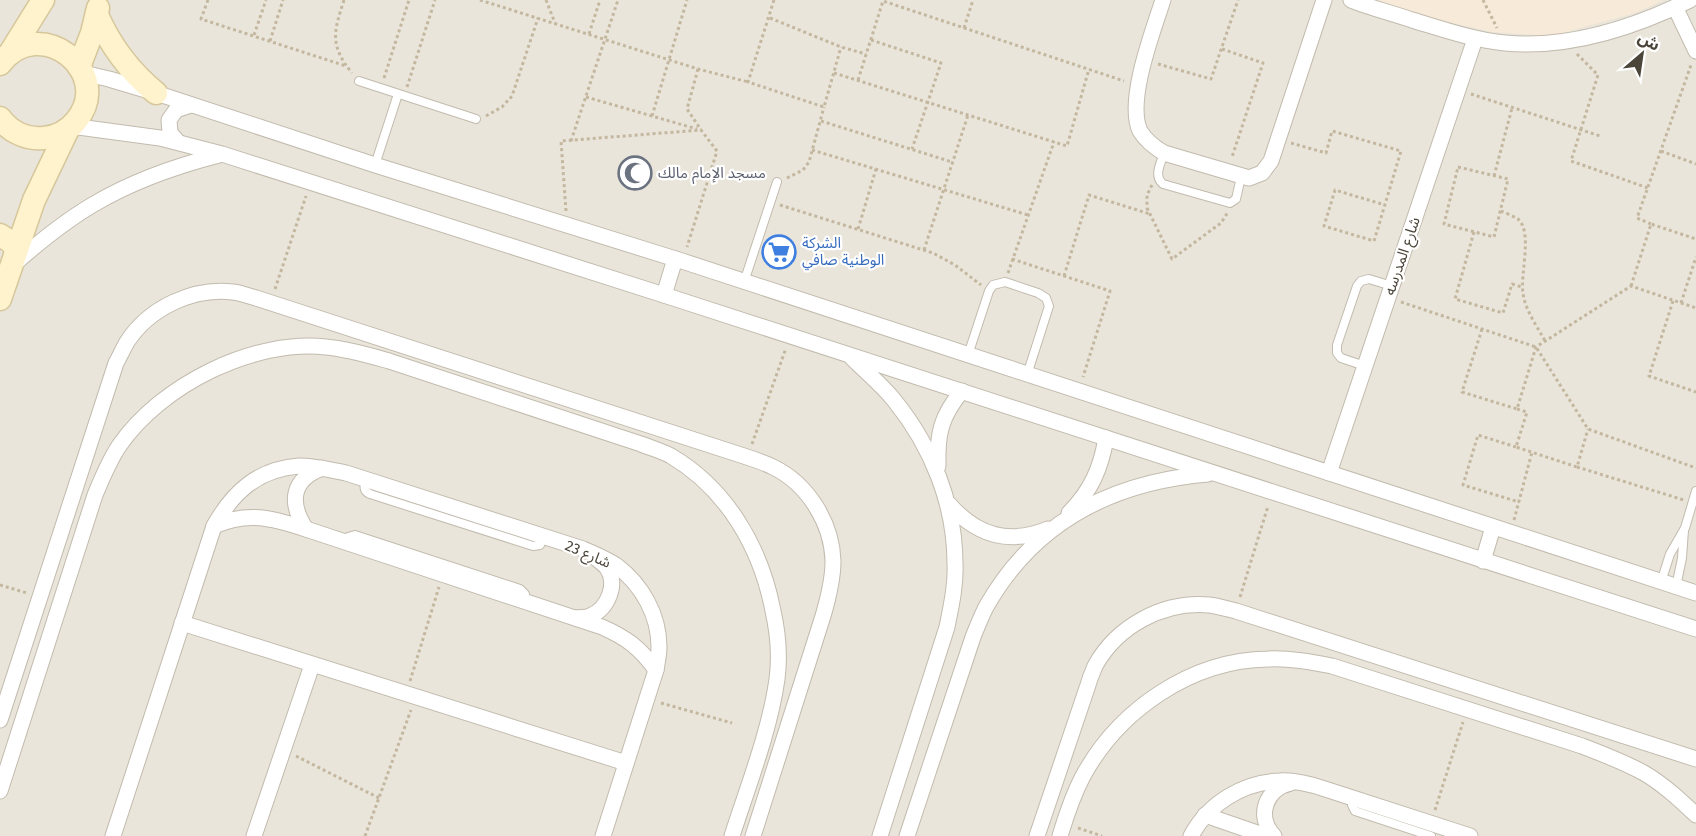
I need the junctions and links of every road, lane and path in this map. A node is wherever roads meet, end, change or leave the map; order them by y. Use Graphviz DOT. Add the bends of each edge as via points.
graph roads {
  1 [pos="43,0"];
  2 [pos="207,0"];
  3 [pos="266,0"];
  4 [pos="283,0"];
  5 [pos="344,0"];
  6 [pos="409,0"];
  7 [pos="435,0"];
  8 [pos="480,0"];
  9 [pos="546,0"];
  10 [pos="600,0"];
  11 [pos="618,0"];
  12 [pos="687,0"];
  13 [pos="774,0"];
  14 [pos="973,0"];
  15 [pos="1163,0"];
  16 [pos="1238,0"];
  17 [pos="1324,0"];
  18 [pos="1351,0"];
  19 [pos="1483,0"];
  20 [pos="1690,0"];
  21 [pos="882,1"];
  22 [pos="98,7"];
  23 [pos="1675,7"];
  24 [pos="538,18"];
  25 [pos="769,18"];
  26 [pos="555,24"];
  27 [pos="964,28"];
  28 [pos="589,34"];
  29 [pos="254,36"];
  30 [pos="605,39"];
  31 [pos="1475,39"];
  32 [pos="871,40"];
  33 [pos="270,41"];
  34 [pos="1565,42"];
  35 [pos="1505,43"];
  36 [pos="841,47"];
  37 [pos="1222,49"];
  38 [pos="866,54"];
  39 [pos="5,57"];
  40 [pos="1694,57"];
  41 [pos="669,60"];
  42 [pos="1144,61"];
  43 [pos="346,66"];
  44 [pos="698,69"];
  45 [pos="1089,69"];
  46 [pos="81,70"];
  47 [pos="834,73"];
  48 [pos="858,80"];
  49 [pos="359,81"];
  50 [pos="748,82"];
  51 [pos="1139,86"];
  52 [pos="381,88"];
  53 [pos="1458,90"];
  54 [pos="156,93"];
  55 [pos="401,95"];
  56 [pos="586,97"];
  57 [pos="928,102"];
  58 [pos="191,105"];
  59 [pos="824,107"];
  60 [pos="1512,108"];
  61 [pos="968,115"];
  62 [pos="652,116"];
  63 [pos="0,118"];
  64 [pos="476,119"];
  65 [pos="820,121"];
  66 [pos="69,128"];
  67 [pos="701,130"];
  68 [pos="1580,130"];
  69 [pos="1600,136"];
  70 [pos="1278,139"];
  71 [pos="572,141"];
  72 [pos="178,142"];
  73 [pos="1054,142"];
  74 [pos="912,149"];
  75 [pos="812,150"];
  76 [pos="1661,150"];
  77 [pos="1164,153"];
  78 [pos="222,154"];
  79 [pos="952,162"];
  80 [pos="1696,164"];
  81 [pos="375,165"];
  82 [pos="876,169"];
  83 [pos="1234,175"];
  84 [pos="1494,176"];
  85 [pos="1159,180"];
  86 [pos="777,182"];
  87 [pos="310,183"];
  88 [pos="1648,188"];
  89 [pos="944,190"];
  90 [pos="770,202"];
  91 [pos="1233,202"];
  92 [pos="1385,205"];
  93 [pos="1501,211"];
  94 [pos="1150,214"];
  95 [pos="1028,215"];
  96 [pos="1651,224"];
  97 [pos="567,225"];
  98 [pos="858,229"];
  99 [pos="1474,232"];
  100 [pos="1696,239"];
  101 [pos="9,250"];
  102 [pos="924,250"];
  103 [pos="1012,259"];
  104 [pos="679,260"];
  105 [pos="1696,260"];
  106 [pos="1064,276"];
  107 [pos="744,282"];
  108 [pos="1005,282"];
  109 [pos="1631,286"];
  110 [pos="1522,287"];
  111 [pos="989,291"];
  112 [pos="1390,292"];
  113 [pos="664,295"];
  114 [pos="0,299"];
  115 [pos="1673,301"];
  116 [pos="271,303"];
  117 [pos="1681,303"];
  118 [pos="1696,308"];
  119 [pos="1482,329"];
  120 [pos="790,336"];
  121 [pos="1545,341"];
  122 [pos="1536,347"];
  123 [pos="848,354"];
  124 [pos="969,355"];
  125 [pos="1365,366"];
  126 [pos="1027,375"];
  127 [pos="506,379"];
  128 [pos="962,391"];
  129 [pos="1078,391"];
  130 [pos="1696,392"];
  131 [pos="501,397"];
  132 [pos="1517,409"];
  133 [pos="1588,429"];
  134 [pos="1106,438"];
  135 [pos="1516,447"];
  136 [pos="1532,452"];
  137 [pos="747,457"];
  138 [pos="1577,467"];
  139 [pos="322,468"];
  140 [pos="1696,468"];
  141 [pos="1215,473"];
  142 [pos="1329,473"];
  143 [pos="938,474"];
  144 [pos="1696,491"];
  145 [pos="1273,492"];
  146 [pos="947,502"];
  147 [pos="1519,502"];
  148 [pos="1692,503"];
  149 [pos="213,526"];
  150 [pos="1054,527"];
  151 [pos="1494,527"];
  152 [pos="1684,528"];
  153 [pos="306,529"];
  154 [pos="1510,533"];
  155 [pos="345,542"];
  156 [pos="583,549"];
  157 [pos="1484,561"];
  158 [pos="443,574"];
  159 [pos="1661,582"];
  160 [pos="0,585"];
  161 [pos="1676,587"];
  162 [pos="1696,593"];
  163 [pos="40,596"];
  164 [pos="525,601"];
  165 [pos="1236,611"];
  166 [pos="576,618"];
  167 [pos="182,623"];
  168 [pos="1696,629"];
  169 [pos="312,664"];
  170 [pos="656,670"];
  171 [pos="1477,689"];
  172 [pos="410,695"];
  173 [pos="647,698"];
  174 [pos="1469,709"];
  175 [pos="0,720"];
  176 [pos="732,723"];
  177 [pos="283,750"];
  178 [pos="1696,759"];
  179 [pos="626,763"];
  180 [pos="1302,782"];
  181 [pos="0,791"];
  182 [pos="379,798"];
  183 [pos="1205,815"];
  184 [pos="1696,815"];
  185 [pos="1062,830"];
  186 [pos="1431,830"];
  187 [pos="113,836"];
  188 [pos="254,836"];
  189 [pos="366,836"];
  190 [pos="603,836"];
  191 [pos="732,836"];
  192 [pos="753,836"];
  193 [pos="880,836"];
  194 [pos="907,836"];
  195 [pos="1037,836"];
  196 [pos="1102,836"];
  197 [pos="1191,836"];
  198 [pos="1266,836"];
  199 [pos="1274,836"];
  200 [pos="1470,836"];
  1 -- 39 [label="street"];
  2 -- 29 [label="path" via="201,19"];
  3 -- 29 [label="path"];
  4 -- 33 [label="path"];
  5 -- 43 [label="path" via="335,30 337,49"];
  6 -- 52 [label="path"];
  7 -- 55 [label="path"];
  8 -- 24 [label="path"];
  9 -- 26 [label="path"];
  10 -- 28 [label="path"];
  11 -- 30 [label="path"];
  12 -- 41 [label="path"];
  13 -- 25 [label="path"];
  14 -- 27 [label="path"];
  15 -- 42 [label="street"];
  16 -- 37 [label="path"];
  17 -- 70 [label="street"];
  18 -- 31 [label="street"];
  19 -- 35 [label="path"];
  20 -- 23 [label="street"];
  21 -- 27 [label="path"];
  21 -- 32 [label="path"];
  22 -- 46 [label="street"];
  22 -- 54 [label="street" via="115,50"];
  23 -- 34 [label="street" via="1621,28"];
  23 -- 40 [label="street"];
  24 -- 26 [label="path"];
  24 -- 64 [label="path" via="512,96 496,111"];
  25 -- 36 [label="path"];
  25 -- 50 [label="path"];
  26 -- 28 [label="path"];
  27 -- 45 [label="path"];
  28 -- 30 [label="path"];
  29 -- 33 [label="path"];
  30 -- 41 [label="path"];
  30 -- 56 [label="path"];
  31 -- 35 [label="street"];
  31 -- 53 [label="street, شارع المدرسه"];
  32 -- 38 [label="path"];
  32 -- 57 [label="path" via="941,63"];
  33 -- 43 [label="path"];
  34 -- 35 [label="street"];
  34 -- 68 [label="path" via="1598,75"];
  36 -- 38 [label="path"];
  36 -- 47 [label="path"];
  37 -- 42 [label="path" via="1211,79"];
  37 -- 83 [label="path" via="1263,63"];
  38 -- 48 [label="path"];
  39 -- 46 [label="street" via="20,47 42,44 64,51"];
  40 -- 76 [label="path"];
  41 -- 44 [label="path"];
  41 -- 62 [label="path"];
  42 -- 51 [label="street"];
  43 -- 49 [label="path"];
  44 -- 50 [label="path"];
  44 -- 67 [label="path" via="687,109"];
  45 -- 51 [label="path"];
  45 -- 73 [label="path" via="1067,146"];
  46 -- 54 [label="street"];
  46 -- 66 [label="street" via="86,82 85,101"];
  47 -- 48 [label="path"];
  47 -- 59 [label="path"];
  48 -- 57 [label="path"];
  49 -- 52 [label="lane"];
  50 -- 59 [label="path"];
  51 -- 77 [label="street" via="1136,118 1140,129 1145,139"];
  52 -- 55 [label="lane"];
  53 -- 60 [label="path"];
  53 -- 112 [label="street, شارع المدرسه"];
  54 -- 58 [label="street"];
  55 -- 64 [label="lane"];
  55 -- 81 [label="lane"];
  56 -- 62 [label="path"];
  56 -- 71 [label="path"];
  57 -- 61 [label="path"];
  57 -- 74 [label="path"];
  58 -- 72 [label="street" via="176,110 169,120 170,133"];
  58 -- 81 [label="street"];
  59 -- 65 [label="path"];
  60 -- 68 [label="path"];
  60 -- 84 [label="path"];
  61 -- 73 [label="path"];
  61 -- 79 [label="path"];
  62 -- 67 [label="path"];
  63 -- 66 [label="street" via="13,131 35,139 58,135"];
  65 -- 74 [label="path"];
  65 -- 75 [label="path"];
  66 -- 72 [label="street" via="132,133"];
  66 -- 101 [label="street"];
  67 -- 71 [label="path"];
  67 -- 104 [label="path" via="717,151"];
  68 -- 69 [label="path"];
  68 -- 88 [label="path" via="1571,161"];
  70 -- 83 [label="street" via="1271,161 1262,173 1249,178"];
  70 -- 92 [label="path" via="1326,153 1332,131 1401,151"];
  71 -- 97 [label="path" via="561,141"];
  72 -- 78 [label="street"];
  73 -- 95 [label="path"];
  74 -- 79 [label="path"];
  75 -- 82 [label="path"];
  75 -- 86 [label="path" via="803,170"];
  76 -- 80 [label="path"];
  76 -- 88 [label="path"];
  77 -- 83 [label="street"];
  77 -- 85 [label="lane"];
  78 -- 87 [label="street"];
  78 -- 101 [label="street" via="155,174 94,204 39,242"];
  79 -- 89 [label="path"];
  81 -- 97 [label="street"];
  82 -- 89 [label="path"];
  82 -- 98 [label="path"];
  83 -- 91 [label="lane"];
  84 -- 93 [label="path" via="1509,179"];
  84 -- 99 [label="path" via="1458,167 1444,224"];
  85 -- 91 [label="lane"];
  85 -- 94 [label="path" via="1147,195"];
  86 -- 90 [label="lane"];
  87 -- 113 [label="street"];
  87 -- 116 [label="path"];
  88 -- 96 [label="path" via="1637,218"];
  89 -- 95 [label="path"];
  89 -- 102 [label="path"];
  90 -- 98 [label="path"];
  90 -- 107 [label="lane"];
  91 -- 94 [label="path" via="1221,223 1172,259"];
  92 -- 92 [label="path" via="1374,241 1324,226 1335,190"];
  93 -- 99 [label="path" via="1494,237"];
  93 -- 110 [label="path" via="1523,226"];
  94 -- 106 [label="path" via="1089,195"];
  95 -- 103 [label="path"];
  96 -- 100 [label="path"];
  96 -- 109 [label="path"];
  97 -- 104 [label="street"];
  98 -- 102 [label="path"];
  99 -- 110 [label="path" via="1455,299 1503,313 1512,284"];
  101 -- 114 [label="street"];
  102 -- 111 [label="path" via="945,259"];
  103 -- 106 [label="path"];
  103 -- 108 [label="path"];
  104 -- 107 [label="street"];
  104 -- 113 [label="street"];
  105 -- 117 [label="path"];
  106 -- 129 [label="path" via="1110,291"];
  107 -- 124 [label="street"];
  108 -- 111 [label="lane" via="993,285"];
  108 -- 126 [label="lane" via="1042,294 1048,302"];
  109 -- 115 [label="path"];
  109 -- 121 [label="path"];
  110 -- 121 [label="path"];
  111 -- 124 [label="lane"];
  112 -- 119 [label="path"];
  112 -- 125 [label="street, شارع المدرسه"];
  112 -- 125 [label="lane" via="1369,279 1361,281 1337,345 1341,358"];
  113 -- 120 [label="street"];
  115 -- 117 [label="path"];
  115 -- 130 [label="path" via="1649,376"];
  116 -- 127 [label="street"];
  116 -- 163 [label="street" via="232,292 184,297 162,308 127,342 116,363"];
  117 -- 118 [label="path"];
  119 -- 122 [label="path"];
  119 -- 132 [label="path" via="1462,392"];
  120 -- 123 [label="street"];
  120 -- 137 [label="path"];
  121 -- 122 [label="path"];
  122 -- 132 [label="path"];
  122 -- 133 [label="path"];
  123 -- 128 [label="street"];
  123 -- 143 [label="street" via="911,422"];
  124 -- 126 [label="street"];
  125 -- 142 [label="street, شارع المدرسه"];
  126 -- 129 [label="street"];
  127 -- 131 [label="street"];
  127 -- 137 [label="street"];
  128 -- 134 [label="street"];
  128 -- 143 [label="street" via="951,404 939,433"];
  129 -- 142 [label="street"];
  131 -- 181 [label="street" via="356,352 294,347 232,362 203,375 155,407 119,446 95,495"];
  131 -- 191 [label="street" via="670,456 719,495 754,547 776,625 778,676 772,708"];
  132 -- 135 [label="path" via="1527,412"];
  133 -- 138 [label="path"];
  133 -- 140 [label="path"];
  134 -- 141 [label="street"];
  134 -- 150 [label="street" via="1097,475 1088,491"];
  135 -- 136 [label="path"];
  135 -- 147 [label="path" via="1478,435 1463,485"];
  136 -- 138 [label="path"];
  136 -- 147 [label="path"];
  137 -- 192 [label="street" via="774,467 804,491 828,532 833,561 823,616"];
  138 -- 148 [label="path"];
  139 -- 149 [label="street, شارع 23" via="300,466 258,478 239,490"];
  139 -- 153 [label="street" via="310,473 296,492 298,516"];
  139 -- 156 [label="street, شارع 23"];
  141 -- 145 [label="street"];
  141 -- 150 [label="street" via="1131,489"];
  142 -- 151 [label="street"];
  143 -- 146 [label="street"];
  144 -- 148 [label="lane"];
  145 -- 157 [label="street"];
  145 -- 165 [label="path"];
  146 -- 150 [label="street" via="977,529 996,536 1035,534"];
  146 -- 193 [label="street" via="956,566 947,627"];
  147 -- 154 [label="path"];
  148 -- 152 [label="lane"];
  149 -- 153 [label="street" via="253,516"];
  149 -- 167 [label="street, شارع 23"];
  150 -- 194 [label="street" via="1015,565 985,609"];
  151 -- 154 [label="street"];
  151 -- 157 [label="street"];
  152 -- 159 [label="lane"];
  152 -- 161 [label="lane"];
  153 -- 155 [label="street"];
  154 -- 159 [label="street"];
  155 -- 158 [label="street"];
  155 -- 164 [label="lane" via="355,536 520,590"];
  156 -- 166 [label="street" via="607,568 611,589 602,608 590,616"];
  156 -- 170 [label="street, شارع 23" via="615,564 647,600 656,623"];
  157 -- 168 [label="street"];
  158 -- 164 [label="street"];
  158 -- 172 [label="path"];
  159 -- 161 [label="street"];
  160 -- 163 [label="path"];
  161 -- 162 [label="street"];
  163 -- 175 [label="street"];
  164 -- 166 [label="street"];
  165 -- 171 [label="street"];
  165 -- 195 [label="street" via="1209,605 1164,609 1124,632 1108,648 1087,688"];
  166 -- 170 [label="street" via="626,639"];
  167 -- 169 [label="street"];
  167 -- 187 [label="street, شارع 23"];
  169 -- 172 [label="street"];
  169 -- 177 [label="street"];
  170 -- 173 [label="street, شارع 23"];
  171 -- 174 [label="street"];
  171 -- 178 [label="street"];
  172 -- 179 [label="street"];
  172 -- 182 [label="path"];
  173 -- 176 [label="path"];
  173 -- 179 [label="street, شارع 23"];
  174 -- 184 [label="street" via="1615,758 1645,773"];
  174 -- 185 [label="street" via="1332,666 1299,660 1234,662 1202,671 1145,703 1121,725 1083,776"];
  174 -- 186 [label="path"];
  177 -- 182 [label="path"];
  177 -- 188 [label="street"];
  179 -- 190 [label="street, شارع 23"];
  180 -- 183 [label="street" via="1280,780 1248,786"];
  180 -- 186 [label="street" via="1354,798"];
  180 -- 199 [label="street" via="1283,784 1269,797 1264,816"];
  182 -- 189 [label="path"];
  183 -- 197 [label="street"];
  183 -- 198 [label="street"];
  185 -- 196 [label="path"];
  186 -- 200 [label="street"];
}
